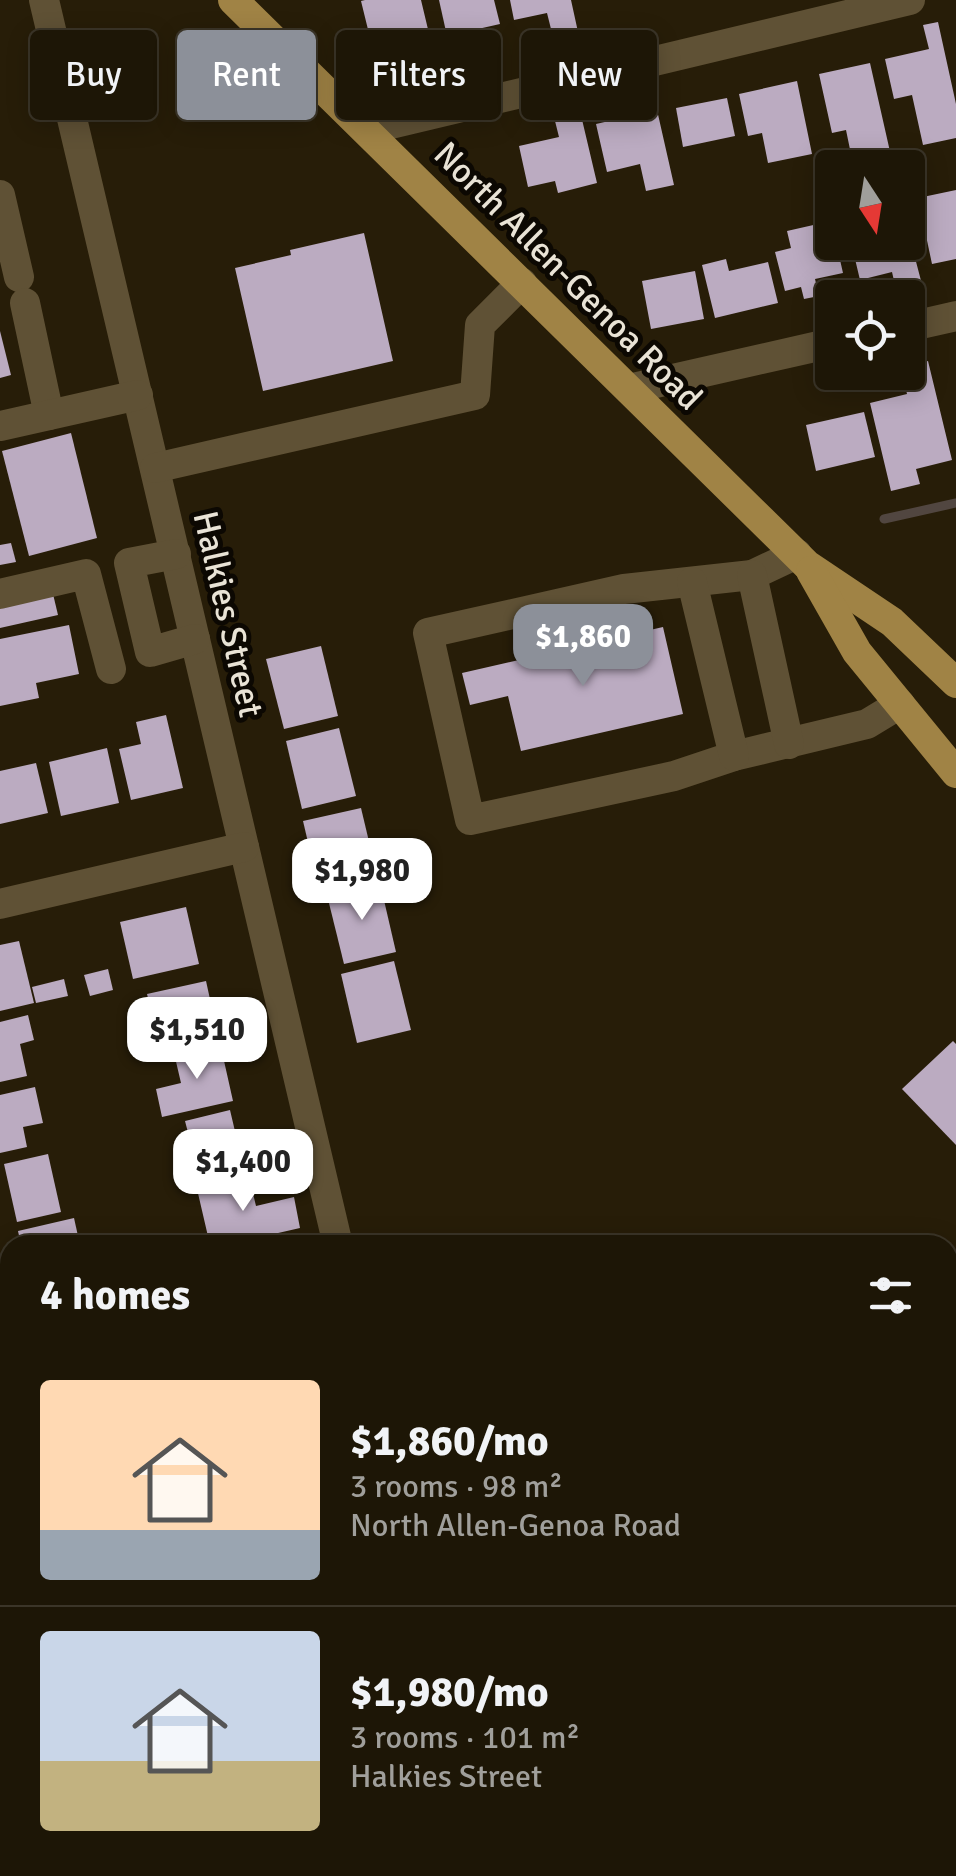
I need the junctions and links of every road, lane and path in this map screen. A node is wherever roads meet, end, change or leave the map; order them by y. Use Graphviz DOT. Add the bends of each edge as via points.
graph roads {
  1 [pos="44,0"];
  2 [pos="233,0"];
  3 [pos="910,0"];
  4 [pos="366,130"];
  5 [pos="0,195"];
  6 [pos="522,284"];
  7 [pos="956,316"];
  8 [pos="925,322"];
  9 [pos="815,348"];
  10 [pos="629,389"];
  11 [pos="138,395"];
  12 [pos="49,414"];
  13 [pos="0,426"];
  14 [pos="155,468"];
  15 [pos="176,554"];
  16 [pos="802,559"];
  17 [pos="752,575"];
  18 [pos="692,582"];
  19 [pos="0,594"];
  20 [pos="195,640"];
  21 [pos="111,669"];
  22 [pos="956,683"];
  23 [pos="900,704"];
  24 [pos="790,744"];
  25 [pos="734,756"];
  26 [pos="956,773"];
  27 [pos="244,847"];
  28 [pos="0,904"];
  29 [pos="336,1235"];
  1 -- 11 [label="street, Halkies Street"];
  2 -- 4 [label="main road, North Allen-Genoa Road"];
  3 -- 4 [label="street"];
  4 -- 6 [label="main road, North Allen-Genoa Road"];
  5 -- 12 [label="street"];
  6 -- 10 [label="main road, North Allen-Genoa Road"];
  6 -- 14 [label="street" via="480,326 475,395"];
  7 -- 8 [label="street"];
  9 -- 10 [label="street"];
  10 -- 16 [label="main road, North Allen-Genoa Road"];
  11 -- 12 [label="street"];
  11 -- 14 [label="street, Halkies Street"];
  12 -- 13 [label="street"];
  14 -- 15 [label="street, Halkies Street"];
  15 -- 20 [label="street, Halkies Street"];
  15 -- 20 [label="street" via="129,563 150,652"];
  16 -- 17 [label="street"];
  16 -- 22 [label="main road, North Allen-Genoa Road" via="892,622"];
  16 -- 23 [label="main road, North Allen-Genoa Road" via="857,652"];
  17 -- 18 [label="street"];
  17 -- 24 [label="street"];
  18 -- 25 [label="street"];
  18 -- 25 [label="street" via="624,588 428,633 470,820 674,776"];
  19 -- 21 [label="street" via="86,574"];
  20 -- 27 [label="street, Halkies Street"];
  23 -- 24 [label="street" via="867,724"];
  23 -- 26 [label="main road, North Allen-Genoa Road"];
  24 -- 25 [label="street"];
  27 -- 28 [label="street"];
  27 -- 29 [label="street, Halkies Street"];
}
